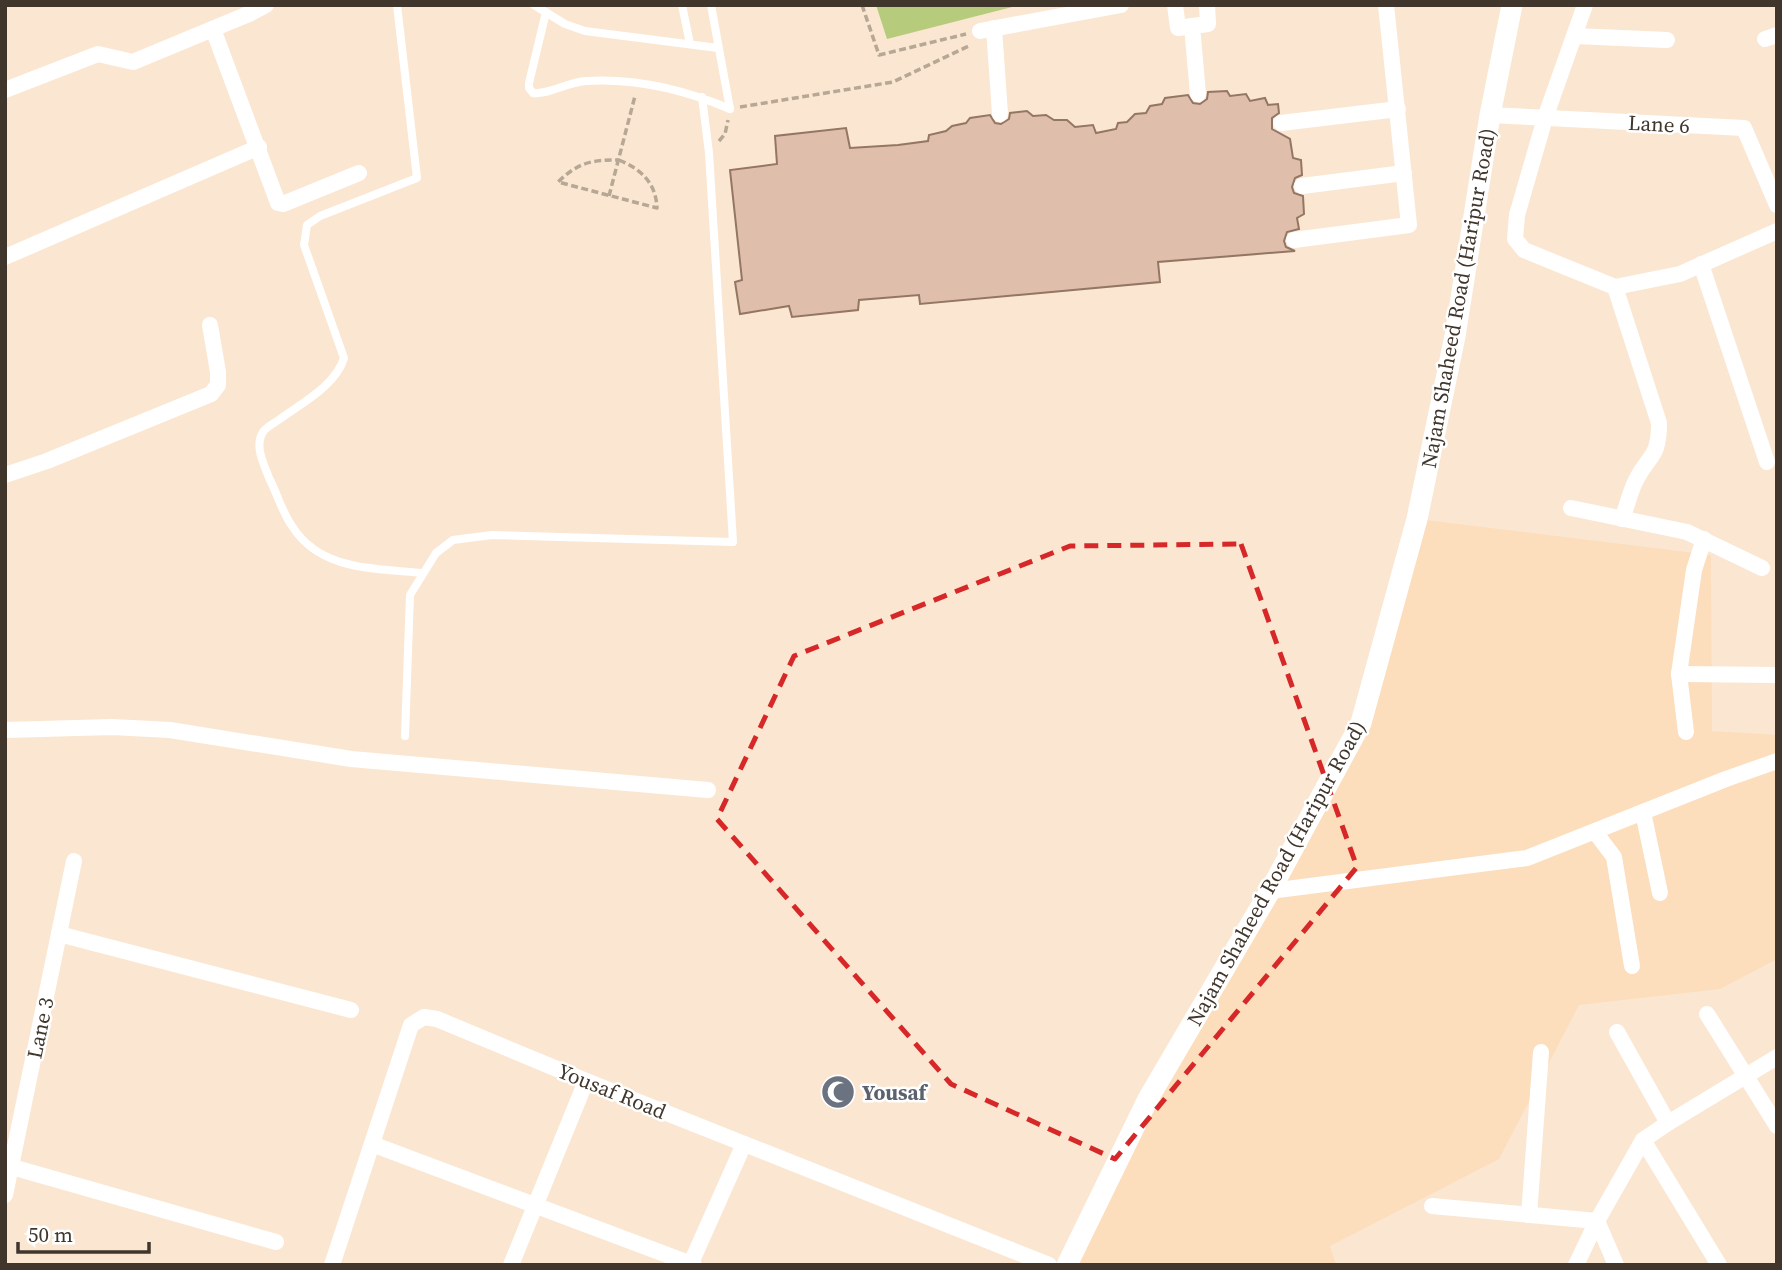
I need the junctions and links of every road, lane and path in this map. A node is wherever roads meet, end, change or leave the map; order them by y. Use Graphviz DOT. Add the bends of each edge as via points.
graph roads {
  1 [pos="266,5"];
  2 [pos="397,5"];
  3 [pos="534,5"];
  4 [pos="682,5"];
  5 [pos="710,5"];
  6 [pos="862,5"];
  7 [pos="1121,5"];
  8 [pos="1175,5"];
  9 [pos="1207,5"];
  10 [pos="1386,5"];
  11 [pos="1512,5"];
  12 [pos="1585,5"];
  13 [pos="546,12"];
  14 [pos="1192,26"];
  15 [pos="214,29"];
  16 [pos="987,30"];
  17 [pos="1575,36"];
  18 [pos="1667,40"];
  19 [pos="690,44"];
  20 [pos="718,48"];
  21 [pos="638,83"];
  22 [pos="5,89"];
  23 [pos="1198,94"];
  24 [pos="702,97"];
  25 [pos="1398,108"];
  26 [pos="730,109"];
  27 [pos="1000,114"];
  28 [pos="1490,115"];
  29 [pos="1545,118"];
  30 [pos="1281,123"];
  31 [pos="259,147"];
  32 [pos="709,153"];
  33 [pos="619,160"];
  34 [pos="359,173"];
  35 [pos="1404,173"];
  36 [pos="1302,186"];
  37 [pos="610,195"];
  38 [pos="1777,205"];
  39 [pos="1777,231"];
  40 [pos="1294,240"];
  41 [pos="5,257"];
  42 [pos="1701,264"];
  43 [pos="1615,287"];
  44 [pos="210,325"];
  45 [pos="1766,462"];
  46 [pos="5,475"];
  47 [pos="1571,508"];
  48 [pos="1622,519"];
  49 [pos="1704,539"];
  50 [pos="1762,568"];
  51 [pos="421,573"];
  52 [pos="1679,674"];
  53 [pos="1777,676"];
  54 [pos="5,730"];
  55 [pos="1686,732"];
  56 [pos="405,736"];
  57 [pos="1777,761"];
  58 [pos="708,790"];
  59 [pos="1643,812"];
  60 [pos="1595,832"];
  61 [pos="74,861"];
  62 [pos="1270,891"];
  63 [pos="1660,893"];
  64 [pos="59,934"];
  65 [pos="1632,966"];
  66 [pos="351,1010"];
  67 [pos="1707,1014"];
  68 [pos="1617,1032"];
  69 [pos="1541,1052"];
  70 [pos="1777,1057"];
  71 [pos="1744,1077"];
  72 [pos="586,1081"];
  73 [pos="1668,1122"];
  74 [pos="1777,1126"];
  75 [pos="1643,1140"];
  76 [pos="372,1144"];
  77 [pos="744,1144"];
  78 [pos="8,1166"];
  79 [pos="5,1195"];
  80 [pos="536,1205"];
  81 [pos="1432,1206"];
  82 [pos="1529,1215"];
  83 [pos="1597,1221"];
  84 [pos="276,1242"];
  85 [pos="692,1264"];
  86 [pos="332,1265"];
  87 [pos="512,1265"];
  88 [pos="1049,1265"];
  89 [pos="1067,1265"];
  90 [pos="1576,1265"];
  91 [pos="1616,1265"];
  92 [pos="1718,1265"];
  1 -- 15 [label="street"];
  2 -- 51 [label="lane" via="416,178 307,225 304,245 344,358 341,369 263,431 258,444 291,526 306,544 326,558 349,565"];
  3 -- 13 [label="lane"];
  4 -- 19 [label="lane"];
  5 -- 20 [label="lane"];
  6 -- 16 [label="path" via="879,55"];
  7 -- 16 [label="street"];
  8 -- 14 [label="street" via="1178,28"];
  9 -- 14 [label="street" via="1209,24"];
  10 -- 25 [label="street"];
  11 -- 28 [label="main road, Najam Shaheed Road (Haripur Road)"];
  12 -- 17 [label="street"];
  13 -- 19 [label="lane" via="585,31"];
  13 -- 21 [label="lane" via="529,83 533,93 586,81"];
  14 -- 23 [label="street"];
  15 -- 22 [label="street" via="134,62 98,54"];
  15 -- 31 [label="street"];
  16 -- 26 [label="path" via="977,41 893,82"];
  16 -- 27 [label="street"];
  17 -- 18 [label="street"];
  17 -- 29 [label="street"];
  19 -- 20 [label="lane"];
  20 -- 26 [label="lane"];
  21 -- 24 [label="lane"];
  21 -- 33 [label="path"];
  24 -- 26 [label="lane"];
  24 -- 32 [label="lane"];
  25 -- 30 [label="street"];
  25 -- 35 [label="street"];
  26 -- 32 [label="path" via="725,134"];
  28 -- 29 [label="street, Lane 6"];
  28 -- 62 [label="main road, Najam Shaheed Road (Haripur Road)" via="1455,336 1417,519 1375,674 1361,723"];
  29 -- 38 [label="street, Lane 6" via="1744,128"];
  29 -- 43 [label="street" via="1517,215 1515,239 1524,250"];
  31 -- 34 [label="street" via="274,195 283,204"];
  31 -- 41 [label="street"];
  32 -- 51 [label="lane" via="733,541 466,537 436,552"];
  33 -- 37 [label="path"];
  33 -- 37 [label="path" via="638,168 649,181 657,208"];
  33 -- 37 [label="path" via="587,161 558,182"];
  35 -- 36 [label="street"];
  35 -- 40 [label="street" via="1409,225"];
  39 -- 42 [label="street"];
  42 -- 43 [label="street" via="1680,274"];
  42 -- 45 [label="street"];
  43 -- 48 [label="street" via="1659,423 1659,443 1636,479"];
  44 -- 46 [label="street" via="218,372 218,385 211,394"];
  47 -- 48 [label="street"];
  48 -- 49 [label="street"];
  49 -- 50 [label="street"];
  49 -- 52 [label="street" via="1694,570"];
  51 -- 56 [label="lane" via="410,595"];
  52 -- 53 [label="street"];
  52 -- 55 [label="street"];
  54 -- 58 [label="street" via="170,730 351,759"];
  57 -- 59 [label="street"];
  59 -- 60 [label="street"];
  59 -- 63 [label="street"];
  60 -- 62 [label="street" via="1527,858"];
  60 -- 65 [label="street" via="1614,857"];
  61 -- 64 [label="street, Lane 3"];
  62 -- 89 [label="main road, Najam Shaheed Road (Haripur Road)" via="1148,1099"];
  64 -- 66 [label="street"];
  64 -- 78 [label="street, Lane 3"];
  67 -- 71 [label="street"];
  68 -- 73 [label="street"];
  69 -- 82 [label="street"];
  70 -- 71 [label="street"];
  71 -- 73 [label="street"];
  71 -- 74 [label="street"];
  72 -- 76 [label="street, Yousaf Road" via="424,1017 411,1025"];
  72 -- 77 [label="street, Yousaf Road"];
  72 -- 80 [label="street"];
  73 -- 75 [label="street"];
  75 -- 83 [label="street"];
  75 -- 92 [label="street"];
  76 -- 80 [label="street"];
  76 -- 86 [label="street, Yousaf Road"];
  77 -- 85 [label="street"];
  77 -- 88 [label="street, Yousaf Road"];
  78 -- 79 [label="street, Lane 3"];
  78 -- 84 [label="street"];
  80 -- 85 [label="street"];
  80 -- 87 [label="street"];
  81 -- 82 [label="street"];
  82 -- 83 [label="street"];
  83 -- 90 [label="street"];
  83 -- 91 [label="street"];
}
